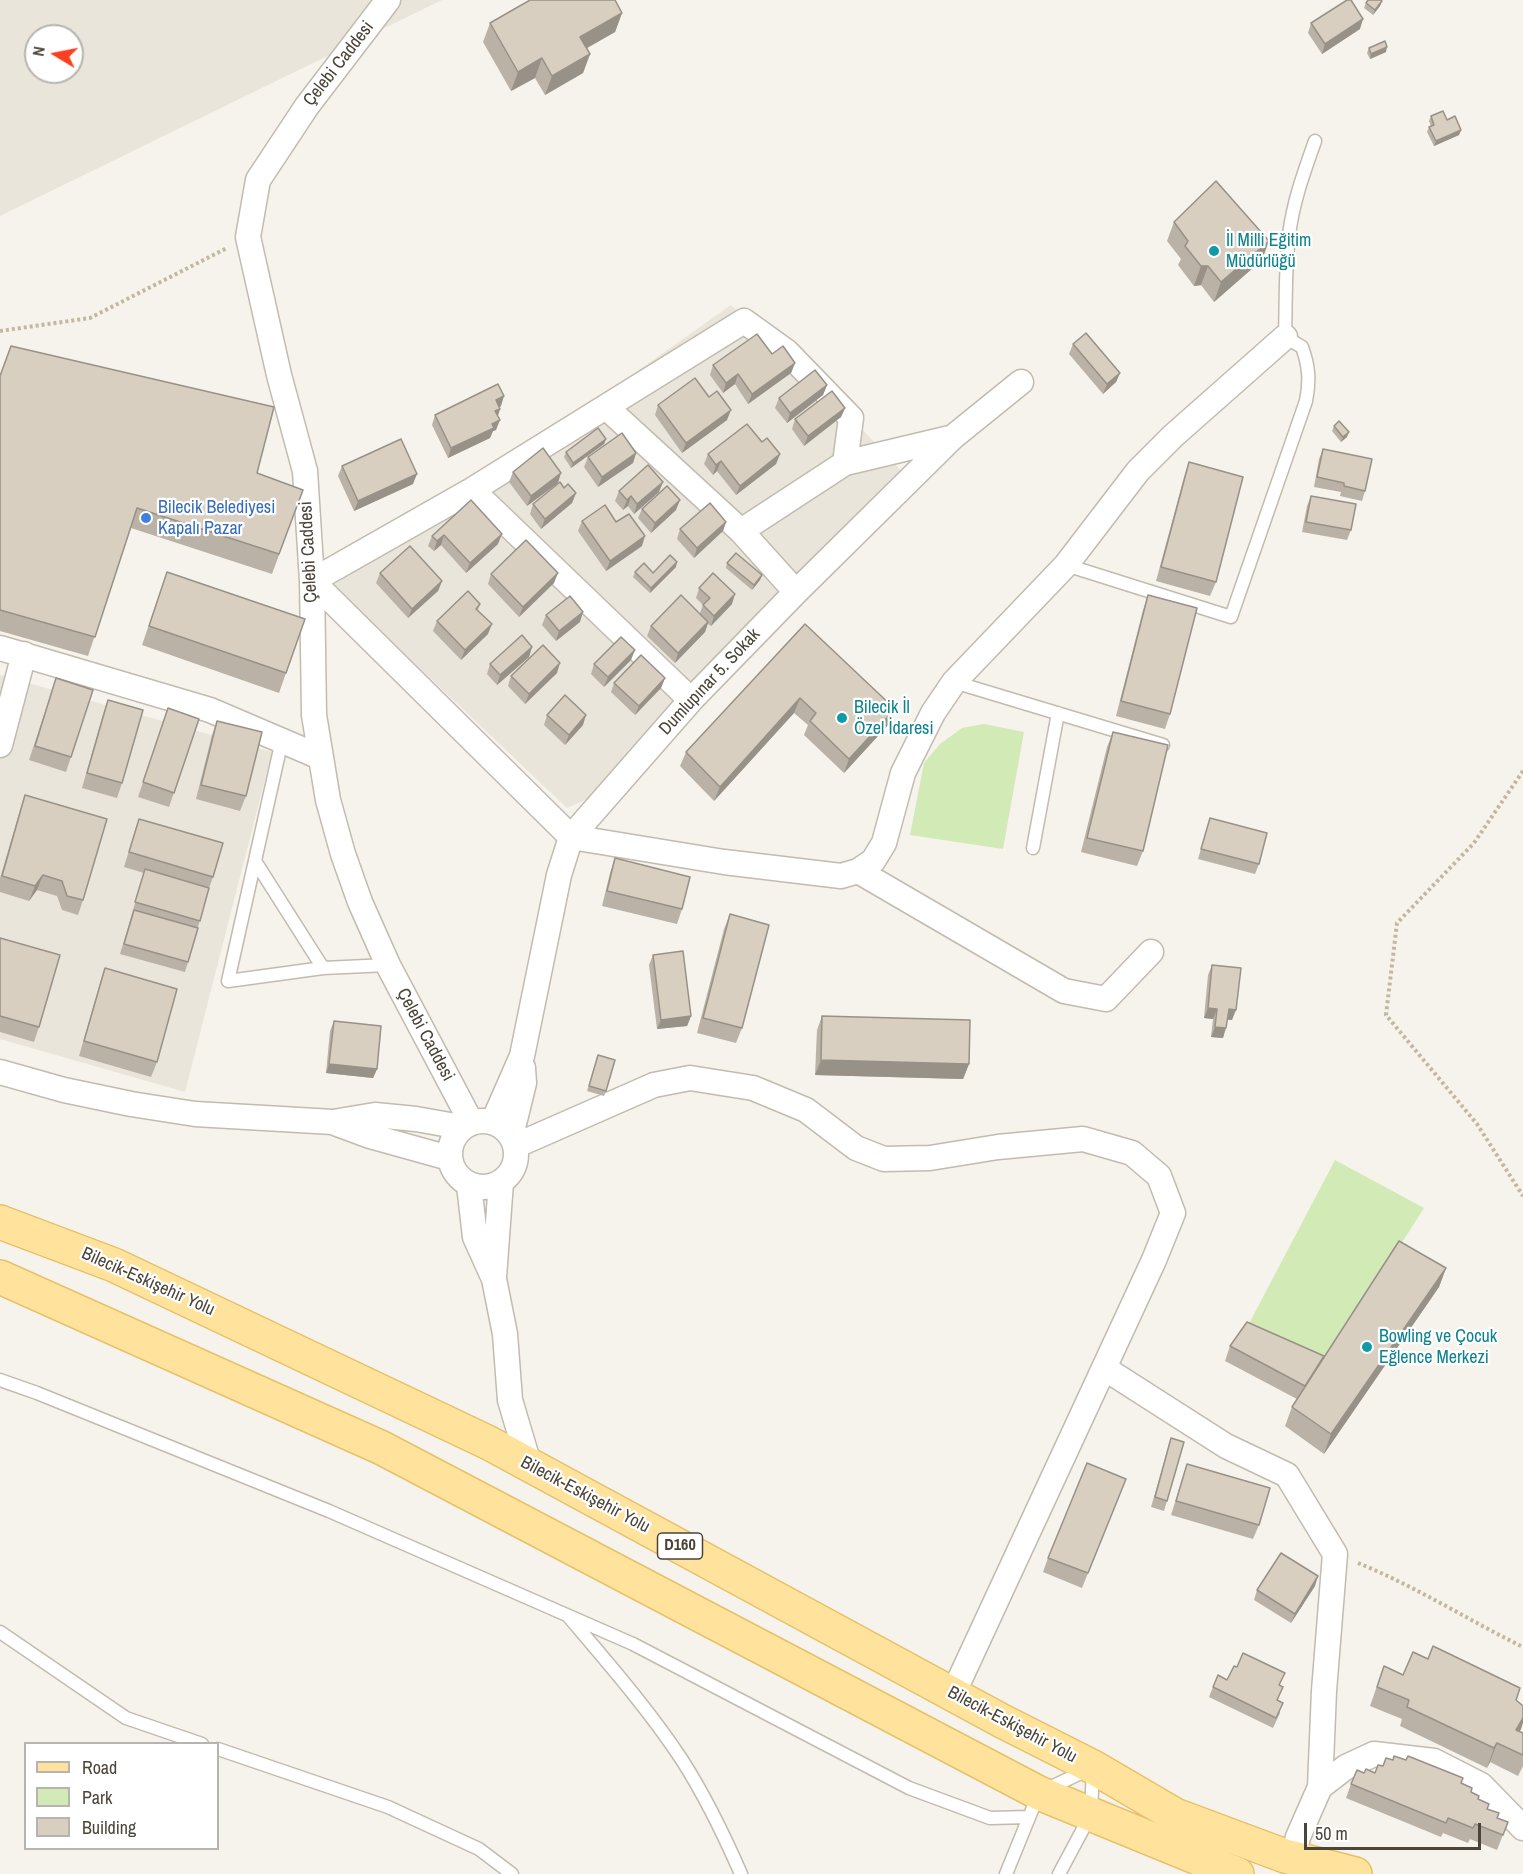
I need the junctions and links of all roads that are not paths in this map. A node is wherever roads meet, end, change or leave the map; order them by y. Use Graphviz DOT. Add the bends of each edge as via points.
graph roads {
  1 [pos="388,0"];
  2 [pos="1316,141"];
  3 [pos="1285,337"];
  4 [pos="1021,382"];
  5 [pos="607,408"];
  6 [pos="953,437"];
  7 [pos="845,463"];
  8 [pos="472,490"];
  9 [pos="741,531"];
  10 [pos="1066,565"];
  11 [pos="312,581"];
  12 [pos="796,592"];
  13 [pos="0,648"];
  14 [pos="24,654"];
  15 [pos="954,682"];
  16 [pos="691,700"];
  17 [pos="1058,713"];
  18 [pos="282,740"];
  19 [pos="0,745"];
  20 [pos="1164,745"];
  21 [pos="320,757"];
  22 [pos="571,837"];
  23 [pos="1033,848"];
  24 [pos="255,861"];
  25 [pos="858,871"];
  26 [pos="1151,952"];
  27 [pos="388,965"];
  28 [pos="323,968"];
  29 [pos="0,1072"];
  30 [pos="333,1122"];
  31 [pos="490,1131"];
  32 [pos="449,1158"];
  33 [pos="501,1182"];
  34 [pos="469,1185"];
  35 [pos="0,1222"];
  36 [pos="0,1277"];
  37 [pos="494,1279"];
  38 [pos="1104,1368"];
  39 [pos="0,1380"];
  40 [pos="529,1464"];
  41 [pos="567,1615"];
  42 [pos="0,1632"];
  43 [pos="953,1694"];
  44 [pos="199,1742"];
  45 [pos="219,1749"];
  46 [pos="1093,1767"];
  47 [pos="1320,1787"];
  48 [pos="1034,1805"];
  49 [pos="1090,1814"];
  50 [pos="1523,1828"];
  51 [pos="1293,1858"];
  52 [pos="512,1874"];
  53 [pos="741,1874"];
  54 [pos="1006,1874"];
  55 [pos="1059,1874"];
  56 [pos="1238,1874"];
  57 [pos="1355,1874"];
  1 -- 11 [label="street, Çelebi Caddesi" via="307,106 258,180 248,237 305,471"];
  2 -- 3 [label="lane" via="1304,171 1289,235"];
  3 -- 10 [label="street" via="1138,471"];
  3 -- 10 [label="lane" via="1302,347 1309,386 1231,617"];
  4 -- 6 [label="street, Dumlupınar 5. Sokak"];
  5 -- 7 [label="street" via="744,321 787,352 851,418"];
  5 -- 8 [label="street"];
  5 -- 9 [label="street"];
  6 -- 7 [label="street"];
  6 -- 12 [label="street, Dumlupınar 5. Sokak"];
  7 -- 9 [label="street"];
  8 -- 11 [label="street"];
  8 -- 16 [label="street"];
  9 -- 12 [label="street"];
  10 -- 15 [label="street"];
  11 -- 21 [label="street, Çelebi Caddesi" via="314,715"];
  11 -- 22 [label="street"];
  12 -- 16 [label="street, Dumlupınar 5. Sokak"];
  13 -- 14 [label="street"];
  14 -- 18 [label="street" via="210,710"];
  14 -- 19 [label="street"];
  15 -- 17 [label="lane"];
  15 -- 25 [label="street" via="933,713 903,773 884,843 873,861"];
  16 -- 22 [label="street, Dumlupınar 5. Sokak"];
  17 -- 20 [label="lane"];
  17 -- 23 [label="lane"];
  18 -- 21 [label="street"];
  18 -- 24 [label="lane"];
  21 -- 27 [label="street, Çelebi Caddesi" via="343,854"];
  22 -- 25 [label="street" via="841,876"];
  22 -- 31 [label="street, Dumlupınar 5. Sokak" via="559,875 522,1056"];
  24 -- 28 [label="lane"];
  24 -- 28 [label="lane" via="228,981"];
  25 -- 26 [label="street" via="1064,991 1106,999"];
  27 -- 28 [label="lane"];
  27 -- 31 [label="street, Çelebi Caddesi"];
  29 -- 30 [label="street" via="64,1090 195,1114"];
  30 -- 31 [label="street" via="375,1115"];
  30 -- 32 [label="street"];
  31 -- 32 [label="street" via="454,1137"];
  31 -- 33 [label="street" via="516,1156 514,1167"];
  31 -- 38 [label="street" via="690,1078 753,1088 807,1110 856,1148 884,1159 930,1158 1083,1139 1132,1153 1159,1176 1173,1213"];
  32 -- 34 [label="street" via="453,1170"];
  33 -- 34 [label="street" via="491,1187"];
  33 -- 37 [label="street"];
  34 -- 37 [label="street" via="475,1237"];
  35 -- 40 [label="main road, Bilecik-Eskişehir Yolu / D160" via="114,1264"];
  36 -- 48 [label="main road" via="382,1448"];
  37 -- 40 [label="street" via="505,1334 510,1400"];
  38 -- 43 [label="street"];
  38 -- 47 [label="street" via="1226,1446 1287,1475 1335,1554"];
  39 -- 41 [label="lane" via="329,1511"];
  40 -- 43 [label="main road, Bilecik-Eskişehir Yolu / D160"];
  41 -- 48 [label="lane" via="633,1644 909,1788 990,1818"];
  41 -- 53 [label="lane" via="625,1683 682,1761"];
  42 -- 44 [label="lane" via="126,1718"];
  43 -- 46 [label="main road, Bilecik-Eskişehir Yolu / D160"];
  45 -- 52 [label="lane" via="388,1807 478,1850"];
  46 -- 48 [label="lane"];
  46 -- 49 [label="lane"];
  46 -- 51 [label="main road, Bilecik-Eskişehir Yolu / D160" via="1175,1815"];
  47 -- 50 [label="street" via="1346,1767 1374,1754 1434,1761 1481,1785"];
  47 -- 51 [label="street"];
  48 -- 49 [label="main road"];
  48 -- 54 [label="lane"];
  49 -- 55 [label="lane"];
  49 -- 56 [label="main road"];
  51 -- 57 [label="main road, Bilecik-Eskişehir Yolu / D160"];
}
